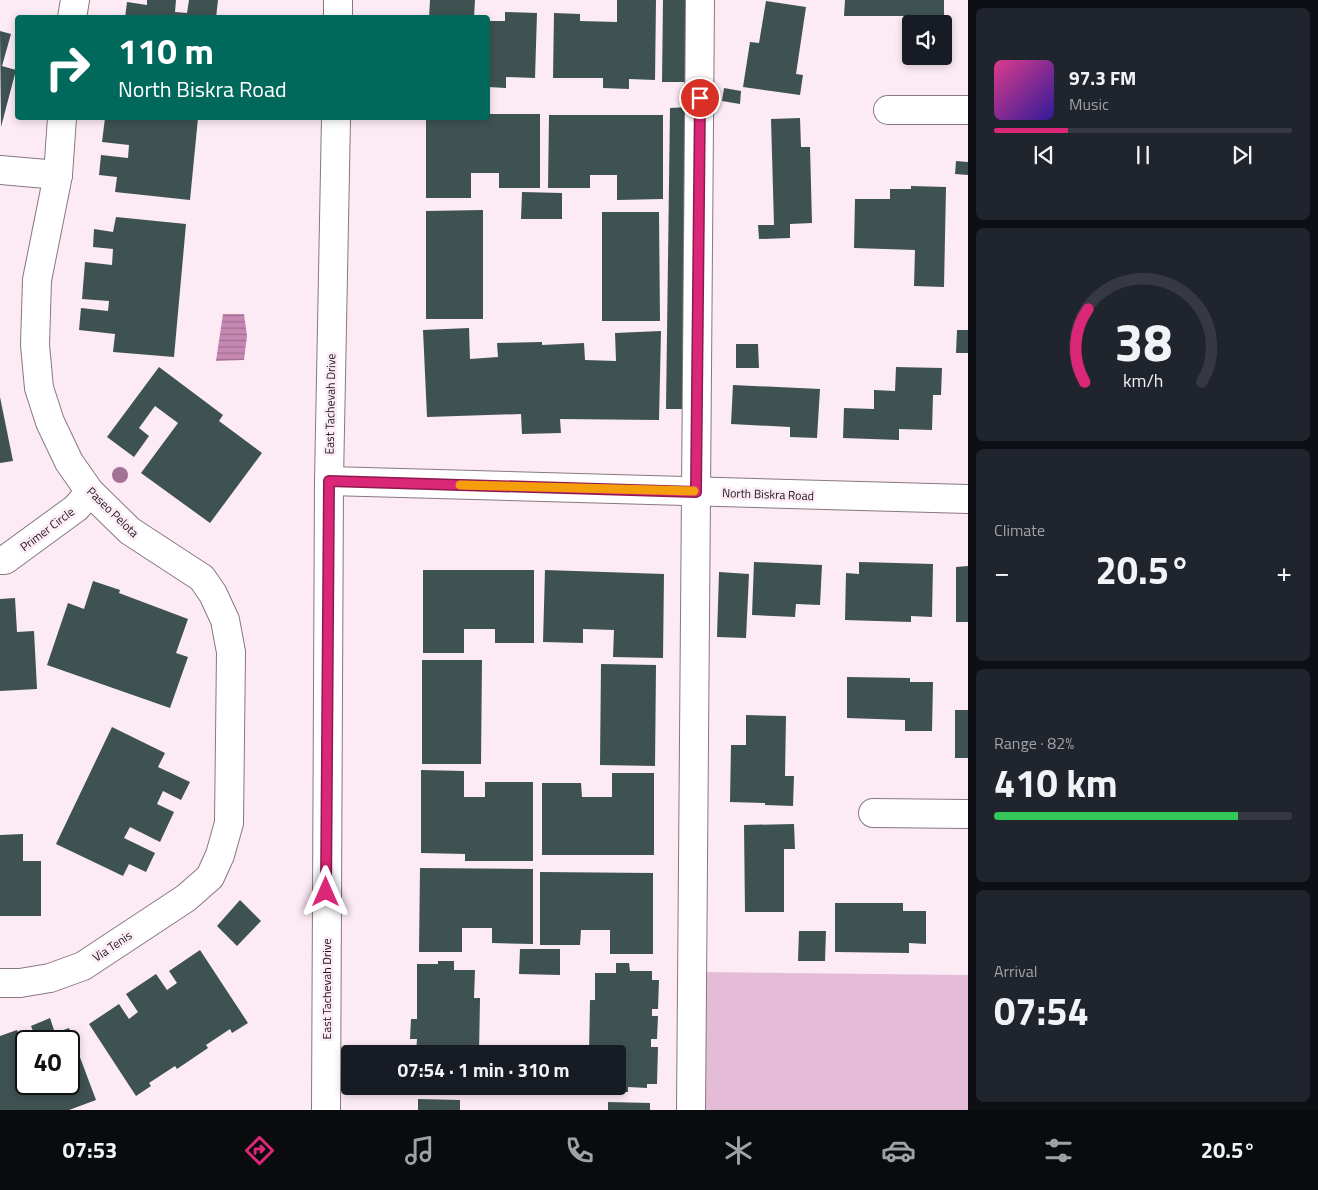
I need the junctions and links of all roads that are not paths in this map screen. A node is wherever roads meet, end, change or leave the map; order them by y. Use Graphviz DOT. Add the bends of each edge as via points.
graph roads {
  1 [pos="75,0"];
  2 [pos="338,0"];
  3 [pos="700,0"];
  4 [pos="72,15"];
  5 [pos="338,15"];
  6 [pos="888,110"];
  7 [pos="968,110"];
  8 [pos="62,120"];
  9 [pos="336,120"];
  10 [pos="0,170"];
  11 [pos="58,175"];
  12 [pos="329,481"];
  13 [pos="90,492"];
  14 [pos="696,492"];
  15 [pos="968,499"];
  16 [pos="0,560"];
  17 [pos="873,813"];
  18 [pos="968,814"];
  19 [pos="210,877"];
  20 [pos="0,983"];
  21 [pos="326,1110"];
  22 [pos="691,1110"];
  1 -- 4 [label="street"];
  2 -- 5 [label="street"];
  3 -- 14 [label="street"];
  6 -- 7 [label="street"];
  8 -- 11 [label="street, Paseo Pelota"];
  9 -- 12 [label="street, East Tachevah Drive"];
  10 -- 11 [label="street"];
  11 -- 13 [label="street, Paseo Pelota" via="37,280 35,345 39,388 50,422 69,462"];
  12 -- 14 [label="street, North Biskra Road"];
  12 -- 21 [label="street, East Tachevah Drive"];
  13 -- 16 [label="street, Primer Circle" via="76,508 5,560"];
  13 -- 19 [label="street, Paseo Pelota" via="130,531 202,578 225,620 231,652 229,823"];
  14 -- 15 [label="street, North Biskra Road"];
  14 -- 22 [label="street"];
  17 -- 18 [label="street"];
  19 -- 20 [label="street, Via Tenis" via="186,898 83,966 50,978"];
}
